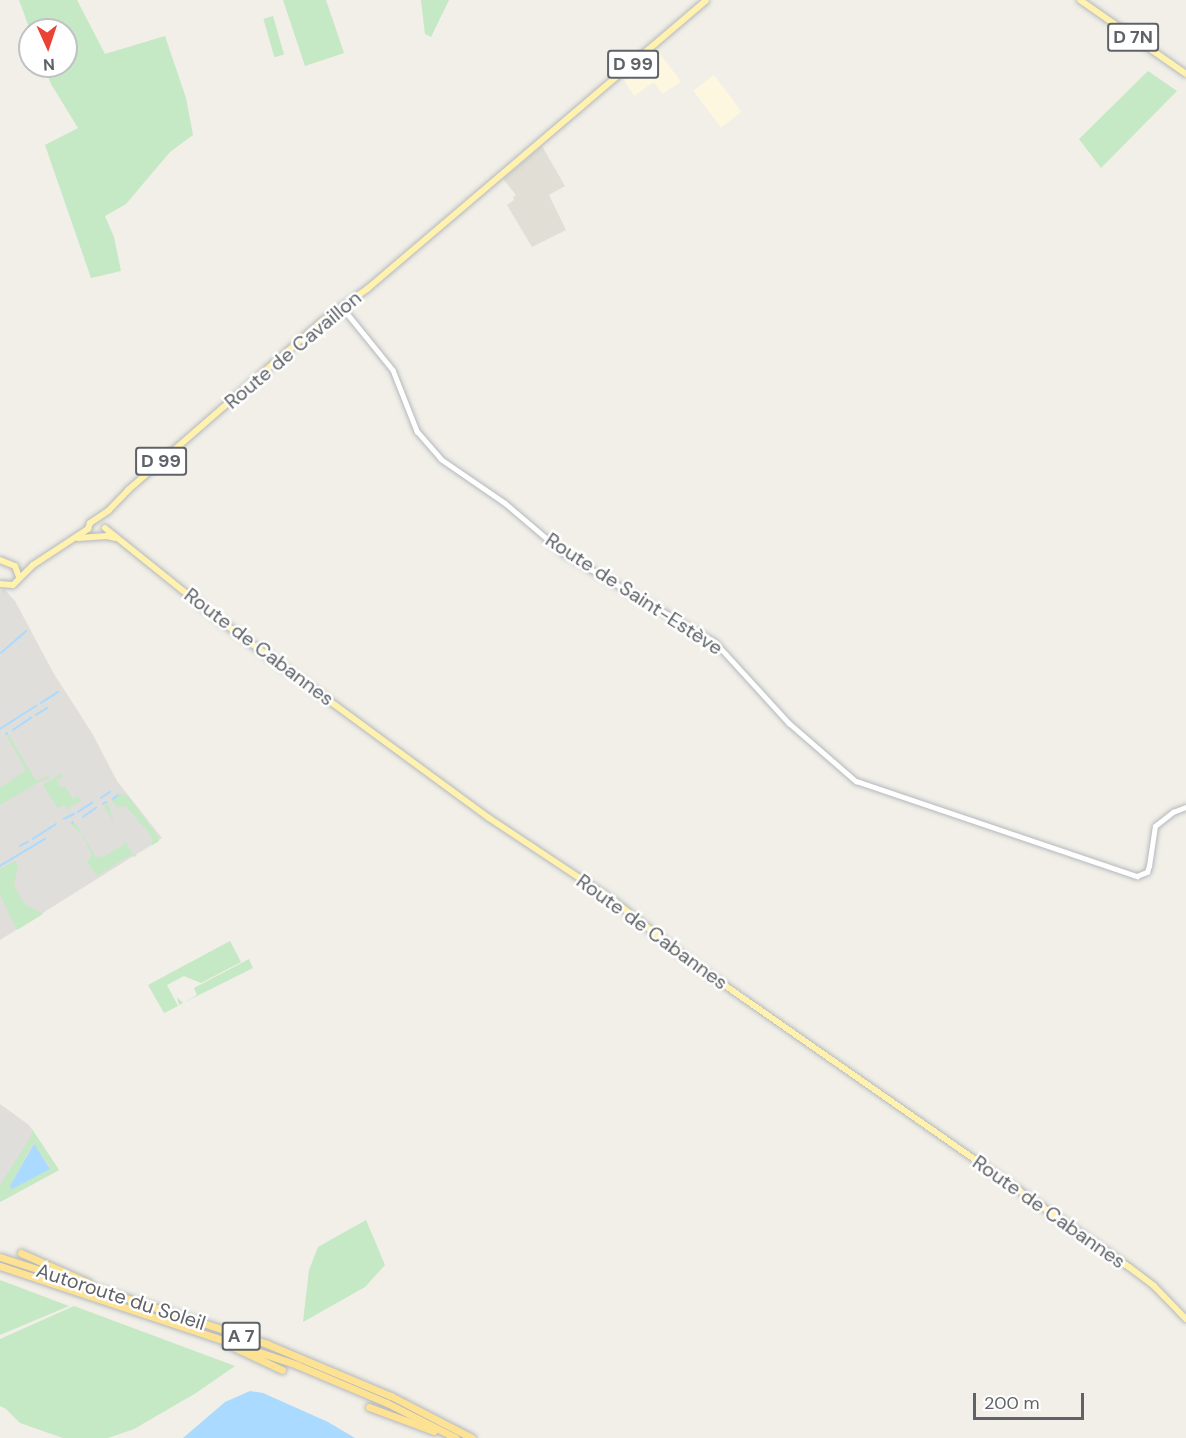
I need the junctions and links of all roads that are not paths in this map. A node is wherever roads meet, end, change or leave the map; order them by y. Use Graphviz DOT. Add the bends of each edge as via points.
graph roads {
  1 [pos="706,0"];
  2 [pos="1080,0"];
  3 [pos="1186,74"];
  4 [pos="342,307"];
  5 [pos="109,510"];
  6 [pos="95,520"];
  7 [pos="104,526"];
  8 [pos="88,529"];
  9 [pos="92,536"];
  10 [pos="101,536"];
  11 [pos="72,540"];
  12 [pos="121,540"];
  13 [pos="2,562"];
  14 [pos="33,565"];
  15 [pos="17,568"];
  16 [pos="18,577"];
  17 [pos="0,585"];
  18 [pos="1186,807"];
  19 [pos="21,1253"];
  20 [pos="0,1257"];
  21 [pos="0,1266"];
  22 [pos="130,1301"];
  23 [pos="1186,1319"];
  24 [pos="207,1333"];
  25 [pos="282,1370"];
  26 [pos="369,1407"];
  27 [pos="454,1438"];
  28 [pos="472,1438"];
  1 -- 4 [label="main road, Route de Cavaillon / D 99"];
  2 -- 3 [label="main road, D 7N"];
  4 -- 5 [label="main road, Route de Cavaillon / D 99"];
  4 -- 18 [label="street, Route de Saint-Estève" via="393,370 417,430 441,459 506,503 565,554 714,642 789,723 848,776 869,787 1137,876 1147,872 1155,826"];
  5 -- 6 [label="main road, Route de Cavaillon / D 99"];
  5 -- 7 [label="main road, Route de Cavaillon / D 99"];
  6 -- 7 [label="main road, Route de Cabannes"];
  6 -- 8 [label="main road, Route de Cavaillon"];
  7 -- 10 [label="main road, Route de Cavaillon"];
  7 -- 12 [label="main road, Route de Cabannes"];
  8 -- 9 [label="main road"];
  8 -- 11 [label="main road"];
  9 -- 10 [label="main road, Route de Cabannes"];
  9 -- 11 [label="main road"];
  10 -- 12 [label="main road, Route de Cabannes"];
  11 -- 14 [label="main road"];
  12 -- 23 [label="main road, Route de Cabannes" via="218,619 481,812 614,900 690,961 1129,1267"];
  13 -- 15 [label="main road"];
  14 -- 15 [label="main road"];
  14 -- 16 [label="main road"];
  15 -- 16 [label="main road"];
  16 -- 17 [label="main road" via="13,585"];
  19 -- 22 [label="highway"];
  20 -- 22 [label="highway, Autoroute du Soleil / A 7"];
  21 -- 24 [label="highway, Autoroute du Soleil / A 7"];
  22 -- 28 [label="highway, Autoroute du Soleil / A 7" via="267,1344 332,1370"];
  24 -- 25 [label="highway"];
  24 -- 27 [label="highway, Autoroute du Soleil / A 7" via="329,1377"];
  26 -- 27 [label="highway"];
}
